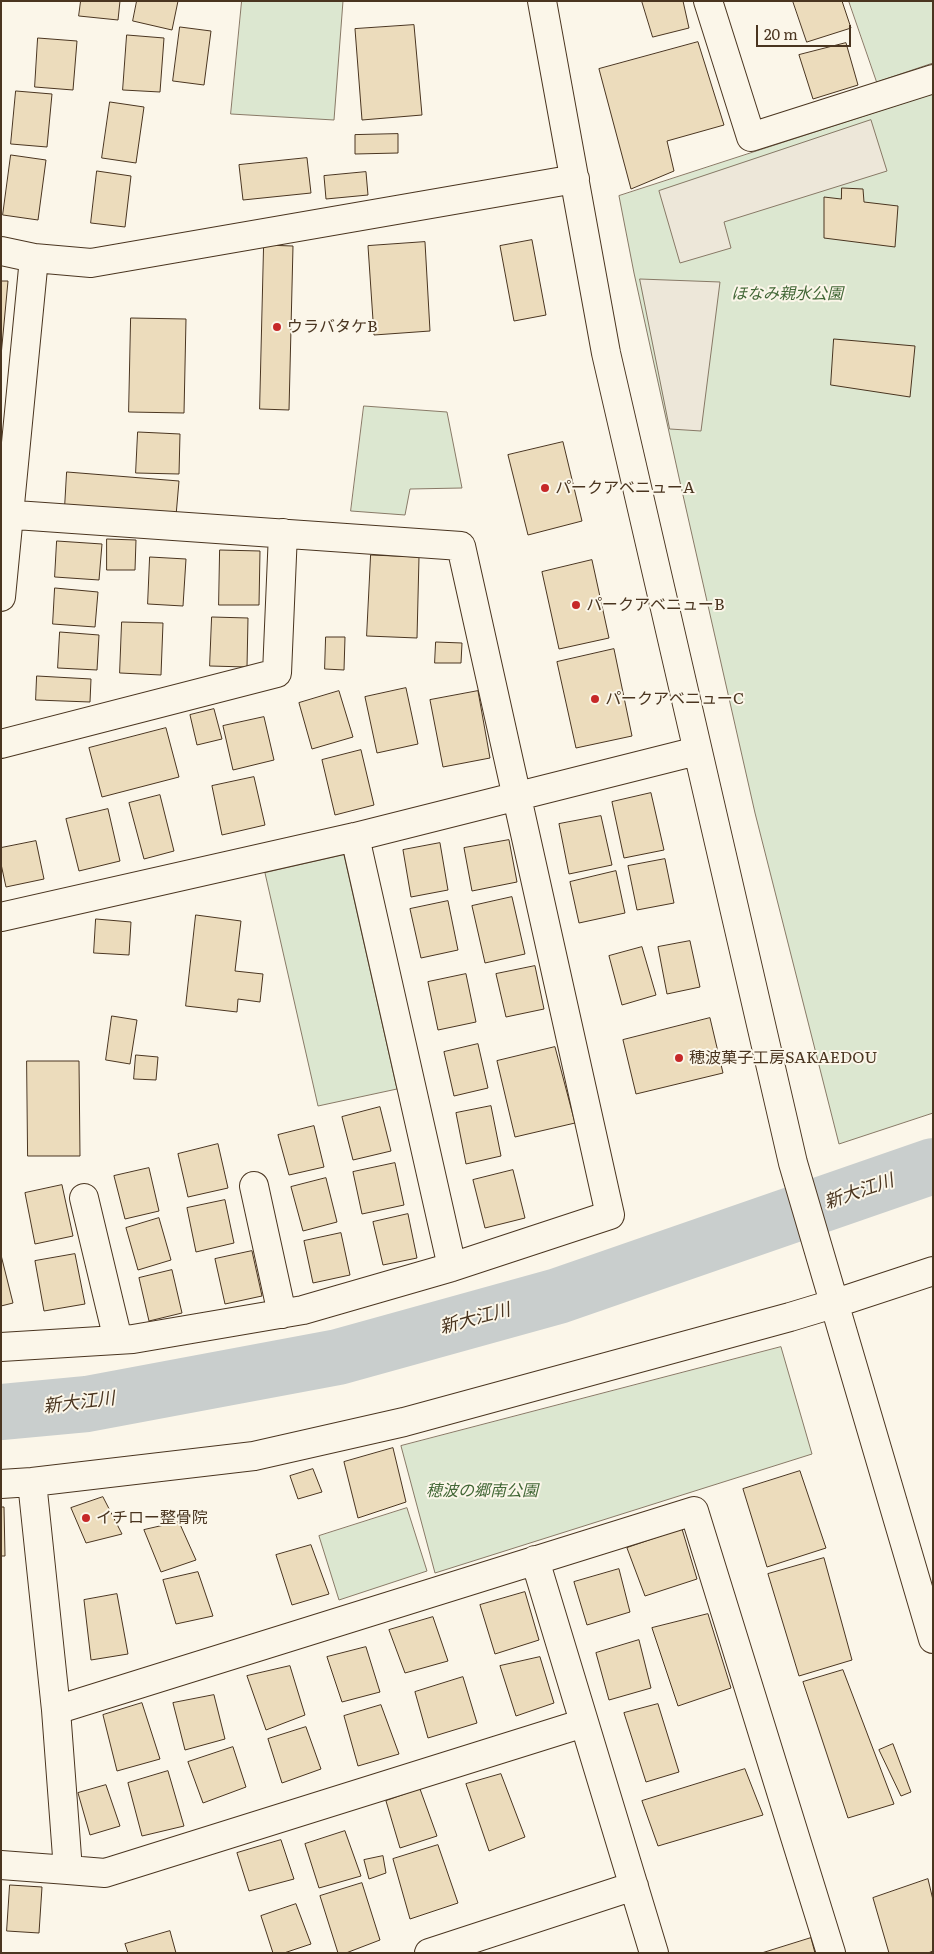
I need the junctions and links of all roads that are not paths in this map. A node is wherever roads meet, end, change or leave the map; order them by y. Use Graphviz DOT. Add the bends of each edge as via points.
graph roads {
  1 [pos="542,1"];
  2 [pos="708,1"];
  3 [pos="933,79"];
  4 [pos="575,179"];
  5 [pos="1,251"];
  6 [pos="34,258"];
  7 [pos="6,514"];
  8 [pos="283,533"];
  9 [pos="1,597"];
  10 [pos="1,744"];
  11 [pos="698,751"];
  12 [pos="516,797"];
  13 [pos="355,837"];
  14 [pos="1,917"];
  15 [pos="254,1186"];
  16 [pos="84,1198"];
  17 [pos="452,1267"];
  18 [pos="933,1271"];
  19 [pos="833,1304"];
  20 [pos="282,1314"];
  21 [pos="118,1340"];
  22 [pos="1,1346"];
  23 [pos="32,1482"];
  24 [pos="1,1484"];
  25 [pos="535,1560"];
  26 [pos="933,1639"];
  27 [pos="56,1710"];
  28 [pos="584,1723"];
  29 [pos="1,1865"];
  30 [pos="68,1870"];
  31 [pos="634,1886"];
  32 [pos="481,1945"];
  33 [pos="429,1953"];
  34 [pos="654,1953"];
  35 [pos="831,1953"];
  1 -- 4 [label="street"];
  2 -- 3 [label="street" via="751,137"];
  4 -- 6 [label="street" via="91,263"];
  4 -- 11 [label="street" via="606,353"];
  5 -- 6 [label="street"];
  6 -- 7 [label="street"];
  7 -- 8 [label="street"];
  7 -- 9 [label="street"];
  8 -- 10 [label="street" via="277,673"];
  8 -- 12 [label="street" via="461,546"];
  11 -- 12 [label="street"];
  11 -- 19 [label="street" via="793,1163"];
  12 -- 13 [label="street"];
  12 -- 17 [label="street" via="610,1215"];
  13 -- 14 [label="street"];
  13 -- 17 [label="street"];
  15 -- 20 [label="street"];
  16 -- 21 [label="street"];
  17 -- 20 [label="street"];
  18 -- 19 [label="street"];
  19 -- 23 [label="street" via="404,1422 254,1456"];
  19 -- 26 [label="street"];
  20 -- 21 [label="street"];
  21 -- 22 [label="street"];
  23 -- 24 [label="street"];
  23 -- 27 [label="street"];
  25 -- 27 [label="street"];
  25 -- 28 [label="street"];
  25 -- 35 [label="street" via="694,1511"];
  27 -- 30 [label="street"];
  28 -- 30 [label="street" via="105,1873"];
  28 -- 31 [label="street"];
  29 -- 30 [label="street"];
  31 -- 32 [label="street"];
  31 -- 34 [label="street"];
  32 -- 33 [label="street"];
}
